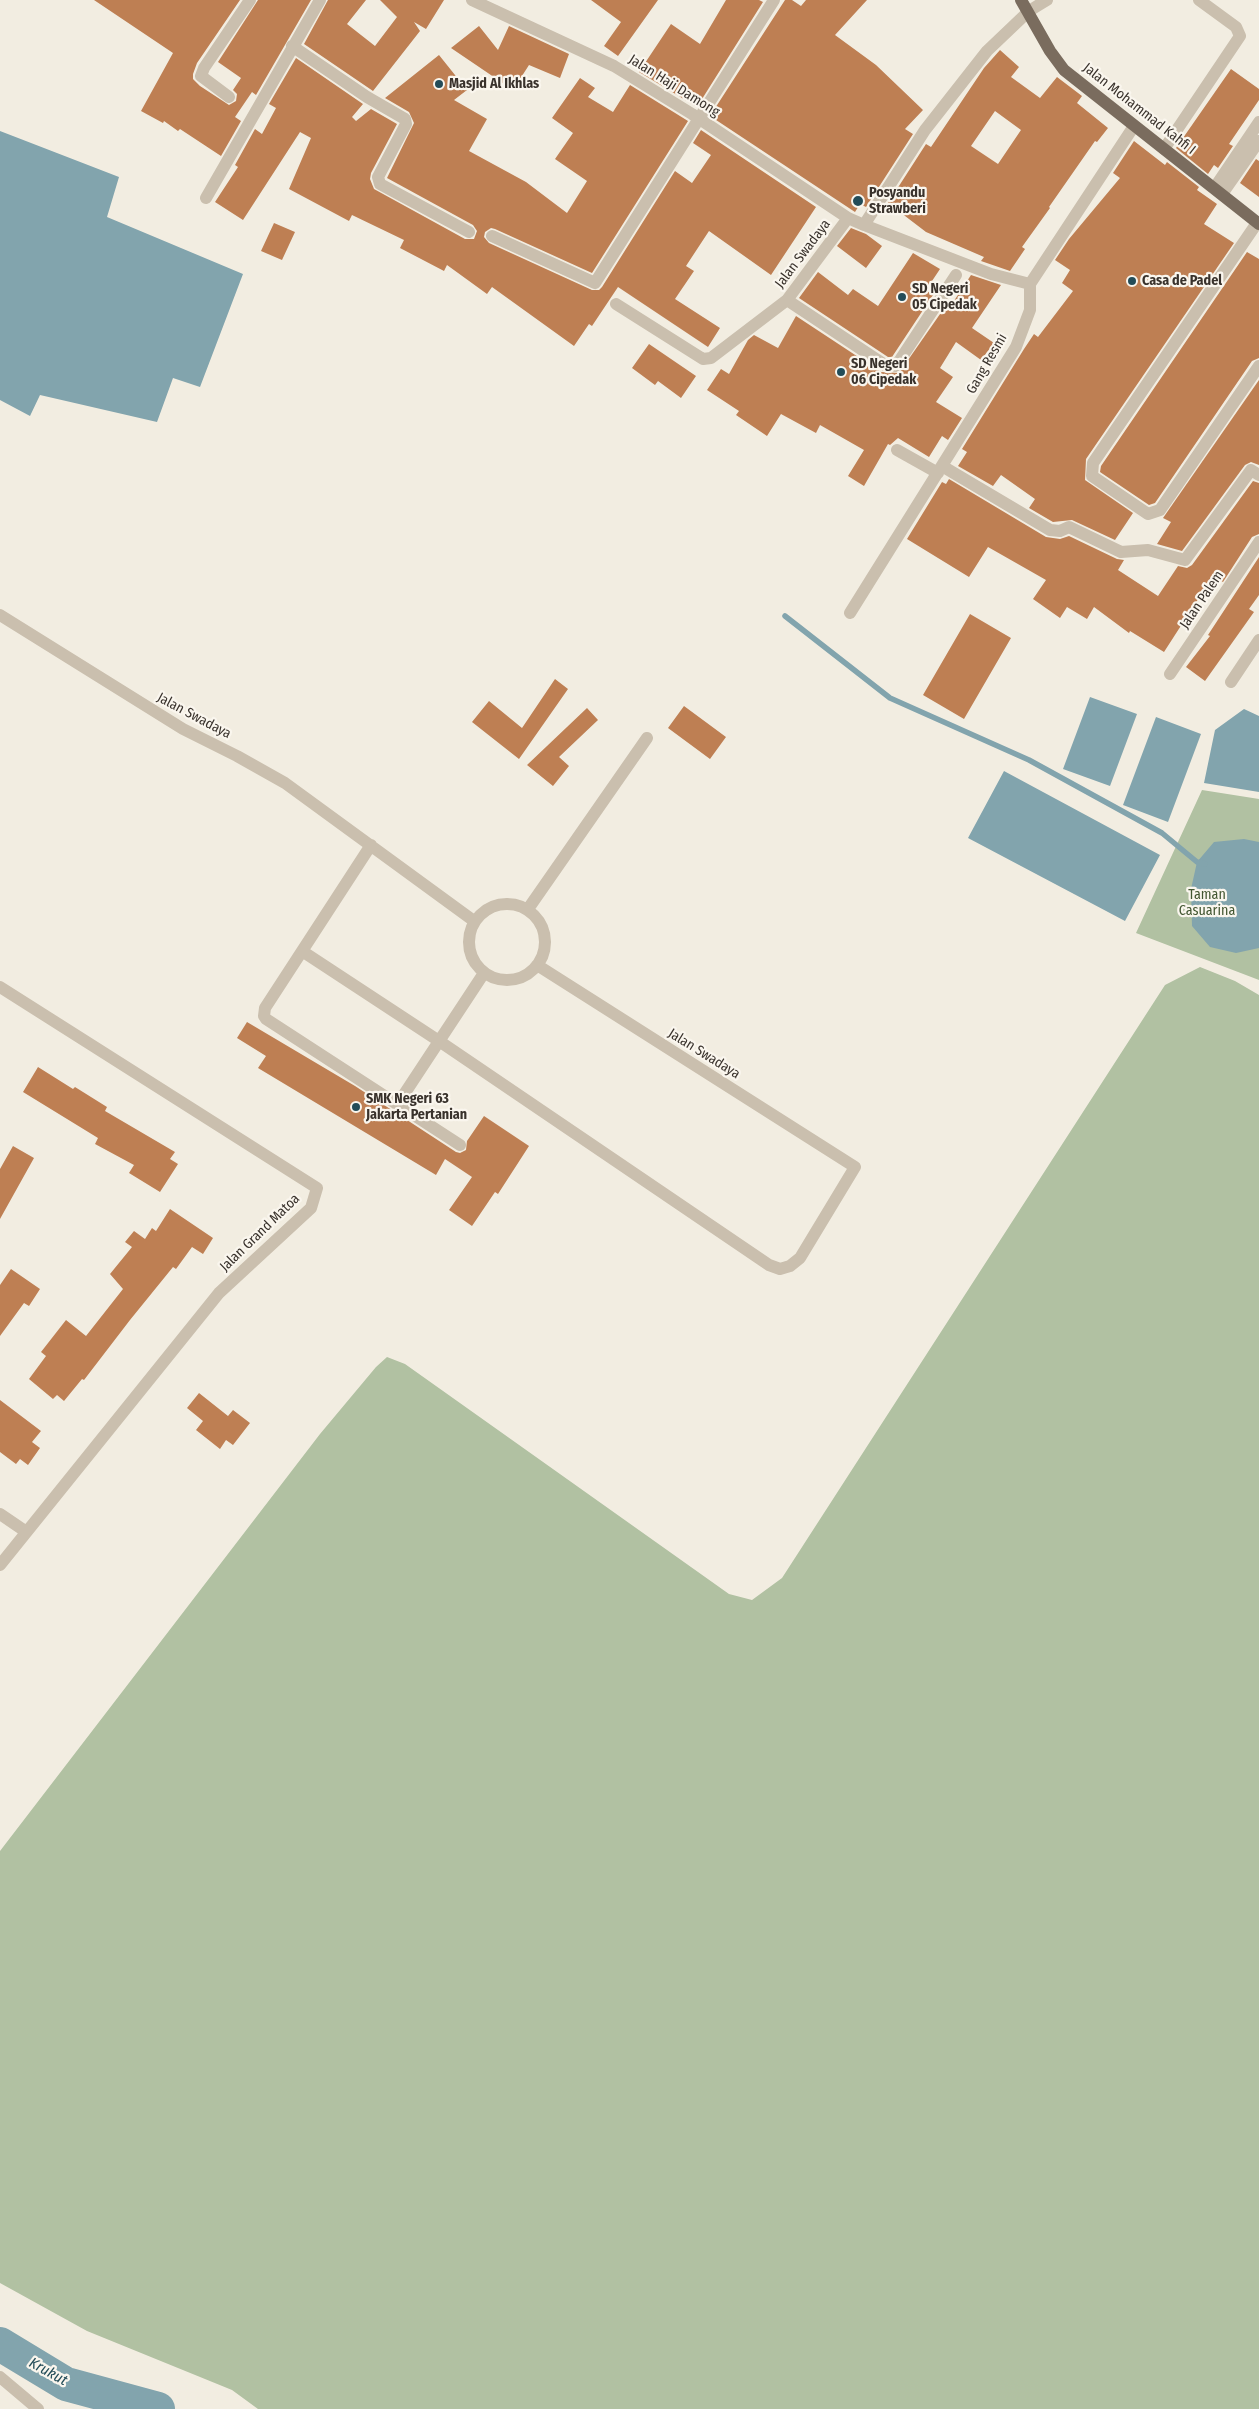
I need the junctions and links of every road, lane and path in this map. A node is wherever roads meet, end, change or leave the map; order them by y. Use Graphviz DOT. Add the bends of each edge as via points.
graph roads {
  1 [pos="250,0"];
  2 [pos="320,0"];
  3 [pos="472,0"];
  4 [pos="774,0"];
  5 [pos="1021,0"];
  6 [pos="1047,0"];
  7 [pos="1199,0"];
  8 [pos="1028,11"];
  9 [pos="292,46"];
  10 [pos="228,97"];
  11 [pos="700,119"];
  12 [pos="1259,122"];
  13 [pos="1134,126"];
  14 [pos="1259,141"];
  15 [pos="1164,148"];
  16 [pos="1219,191"];
  17 [pos="206,198"];
  18 [pos="848,218"];
  19 [pos="1258,223"];
  20 [pos="864,224"];
  21 [pos="469,232"];
  22 [pos="492,236"];
  23 [pos="956,276"];
  24 [pos="1030,284"];
  25 [pos="787,300"];
  26 [pos="616,304"];
  27 [pos="1259,366"];
  28 [pos="897,450"];
  29 [pos="940,470"];
  30 [pos="1259,475"];
  31 [pos="1259,542"];
  32 [pos="850,613"];
  33 [pos="0,615"];
  34 [pos="1259,640"];
  35 [pos="1170,674"];
  36 [pos="1231,682"];
  37 [pos="647,738"];
  38 [pos="371,845"];
  39 [pos="528,909"];
  40 [pos="474,921"];
  41 [pos="302,951"];
  42 [pos="536,966"];
  43 [pos="484,973"];
  44 [pos="0,987"];
  45 [pos="439,1041"];
  46 [pos="397,1105"];
  47 [pos="460,1145"];
  48 [pos="0,1514"];
  49 [pos="25,1531"];
  50 [pos="0,1565"];
  51 [pos="0,2378"];
  52 [pos="38,2409"];
  1 -- 10 [label="street" via="201,76"];
  2 -- 9 [label="street"];
  3 -- 11 [label="street, Jalan Haji Damong" via="614,66"];
  4 -- 11 [label="street"];
  5 -- 8 [label="main road, Jalan Mohammad Kahfi I"];
  6 -- 8 [label="street"];
  7 -- 15 [label="street" via="1236,27 1240,36"];
  8 -- 13 [label="main road, Jalan Mohammad Kahfi I" via="1064,70"];
  8 -- 20 [label="street" via="987,51 925,130"];
  9 -- 17 [label="street"];
  9 -- 21 [label="street" via="405,119 406,124 378,178 380,184"];
  11 -- 18 [label="street, Jalan Haji Damong"];
  11 -- 22 [label="street" via="595,283"];
  12 -- 16 [label="street"];
  13 -- 15 [label="main road, Jalan Mohammad Kahfi I"];
  13 -- 24 [label="street"];
  14 -- 16 [label="street"];
  15 -- 16 [label="main road, Jalan Mohammad Kahfi I"];
  16 -- 19 [label="main road, Jalan Mohammad Kahfi I"];
  18 -- 20 [label="street, Jalan Swadaya"];
  18 -- 25 [label="street, Jalan Swadaya"];
  19 -- 27 [label="street" via="1093,463 1092,476 1148,514 1160,510"];
  20 -- 24 [label="street, Jalan Swadaya" via="991,274"];
  23 -- 25 [label="street" via="896,366 885,365"];
  24 -- 29 [label="street, Gang Resmi" via="1030,310 1016,347"];
  25 -- 26 [label="street, Jalan Swadaya" via="707,359"];
  28 -- 29 [label="street"];
  29 -- 30 [label="street" via="1050,530 1070,527 1121,552 1148,550 1185,560 1251,470"];
  29 -- 32 [label="street, Gang Resmi"];
  31 -- 35 [label="street, Jalan Palem"];
  33 -- 38 [label="street, Jalan Swadaya" via="183,730 285,784"];
  34 -- 36 [label="street"];
  37 -- 39 [label="street"];
  38 -- 40 [label="street, Jalan Swadaya"];
  38 -- 41 [label="street"];
  39 -- 40 [label="street" via="498,904 484,910"];
  39 -- 42 [label="street" via="539,921 545,936 544,952"];
  40 -- 43 [label="street" via="469,949 474,963"];
  41 -- 45 [label="street"];
  41 -- 46 [label="street" via="265,1008 266,1020"];
  42 -- 43 [label="street" via="526,975 512,980 497,979"];
  42 -- 45 [label="street, Jalan Swadaya" via="855,1167 800,1258 780,1269 769,1265"];
  43 -- 45 [label="street"];
  44 -- 49 [label="street, Jalan Grand Matoa" via="317,1188 311,1208 219,1293"];
  45 -- 46 [label="street"];
  46 -- 47 [label="street"];
  48 -- 49 [label="street"];
  49 -- 50 [label="street, Jalan Grand Matoa"];
  51 -- 52 [label="street"];
}
